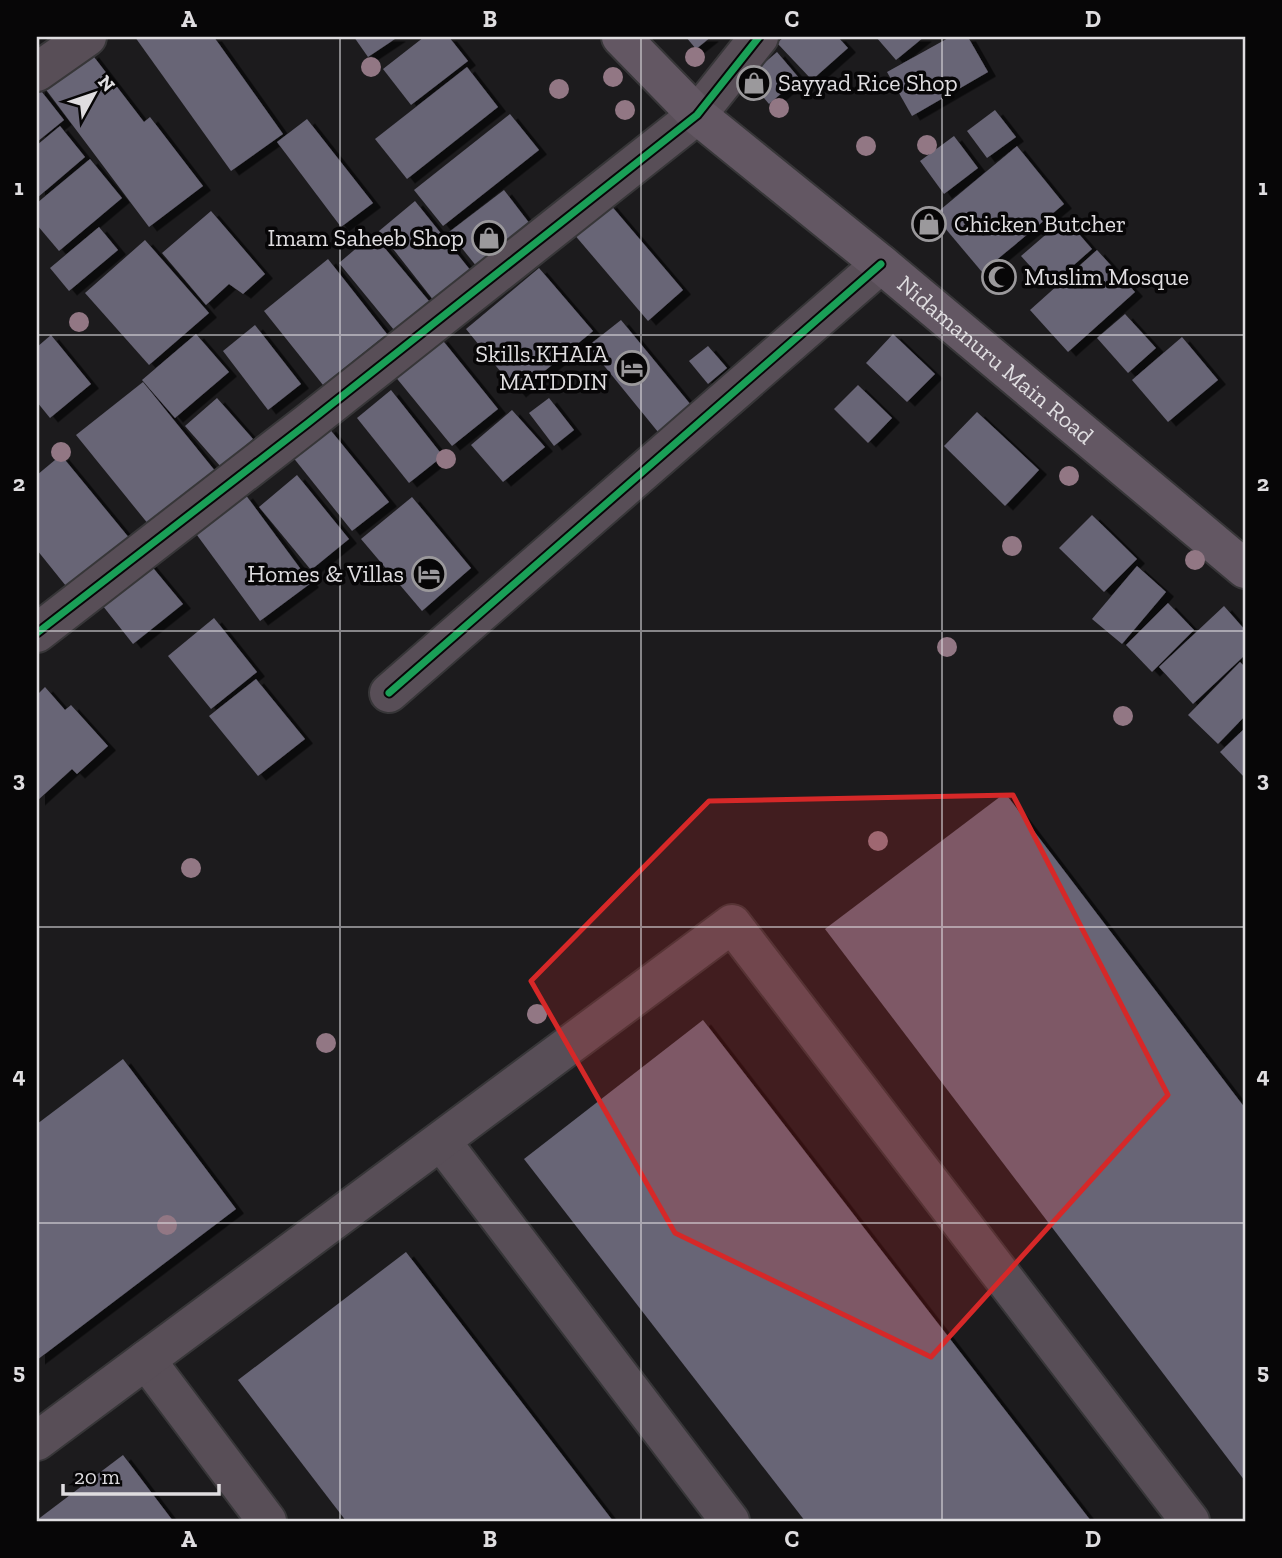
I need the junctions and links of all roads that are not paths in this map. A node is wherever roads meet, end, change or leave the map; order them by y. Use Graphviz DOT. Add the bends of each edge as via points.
graph roads {
  1 [pos="87,37"];
  2 [pos="621,37"];
  3 [pos="759,37"];
  4 [pos="37,72"];
  5 [pos="697,115"];
  6 [pos="881,264"];
  7 [pos="1245,569"];
  8 [pos="37,633"];
  9 [pos="389,693"];
  10 [pos="440,1141"];
  11 [pos="146,1360"];
  12 [pos="37,1441"];
  13 [pos="267,1521"];
  14 [pos="730,1521"];
  15 [pos="1189,1521"];
  1 -- 4 [label="street"];
  2 -- 5 [label="main road, Nidamanuru Main Road"];
  3 -- 5 [label="street"];
  5 -- 6 [label="main road, Nidamanuru Main Road"];
  5 -- 8 [label="street"];
  6 -- 7 [label="main road, Nidamanuru Main Road"];
  6 -- 9 [label="street"];
  10 -- 11 [label="street"];
  10 -- 14 [label="street"];
  10 -- 15 [label="street" via="732,924"];
  11 -- 12 [label="street"];
  11 -- 13 [label="street"];
}
